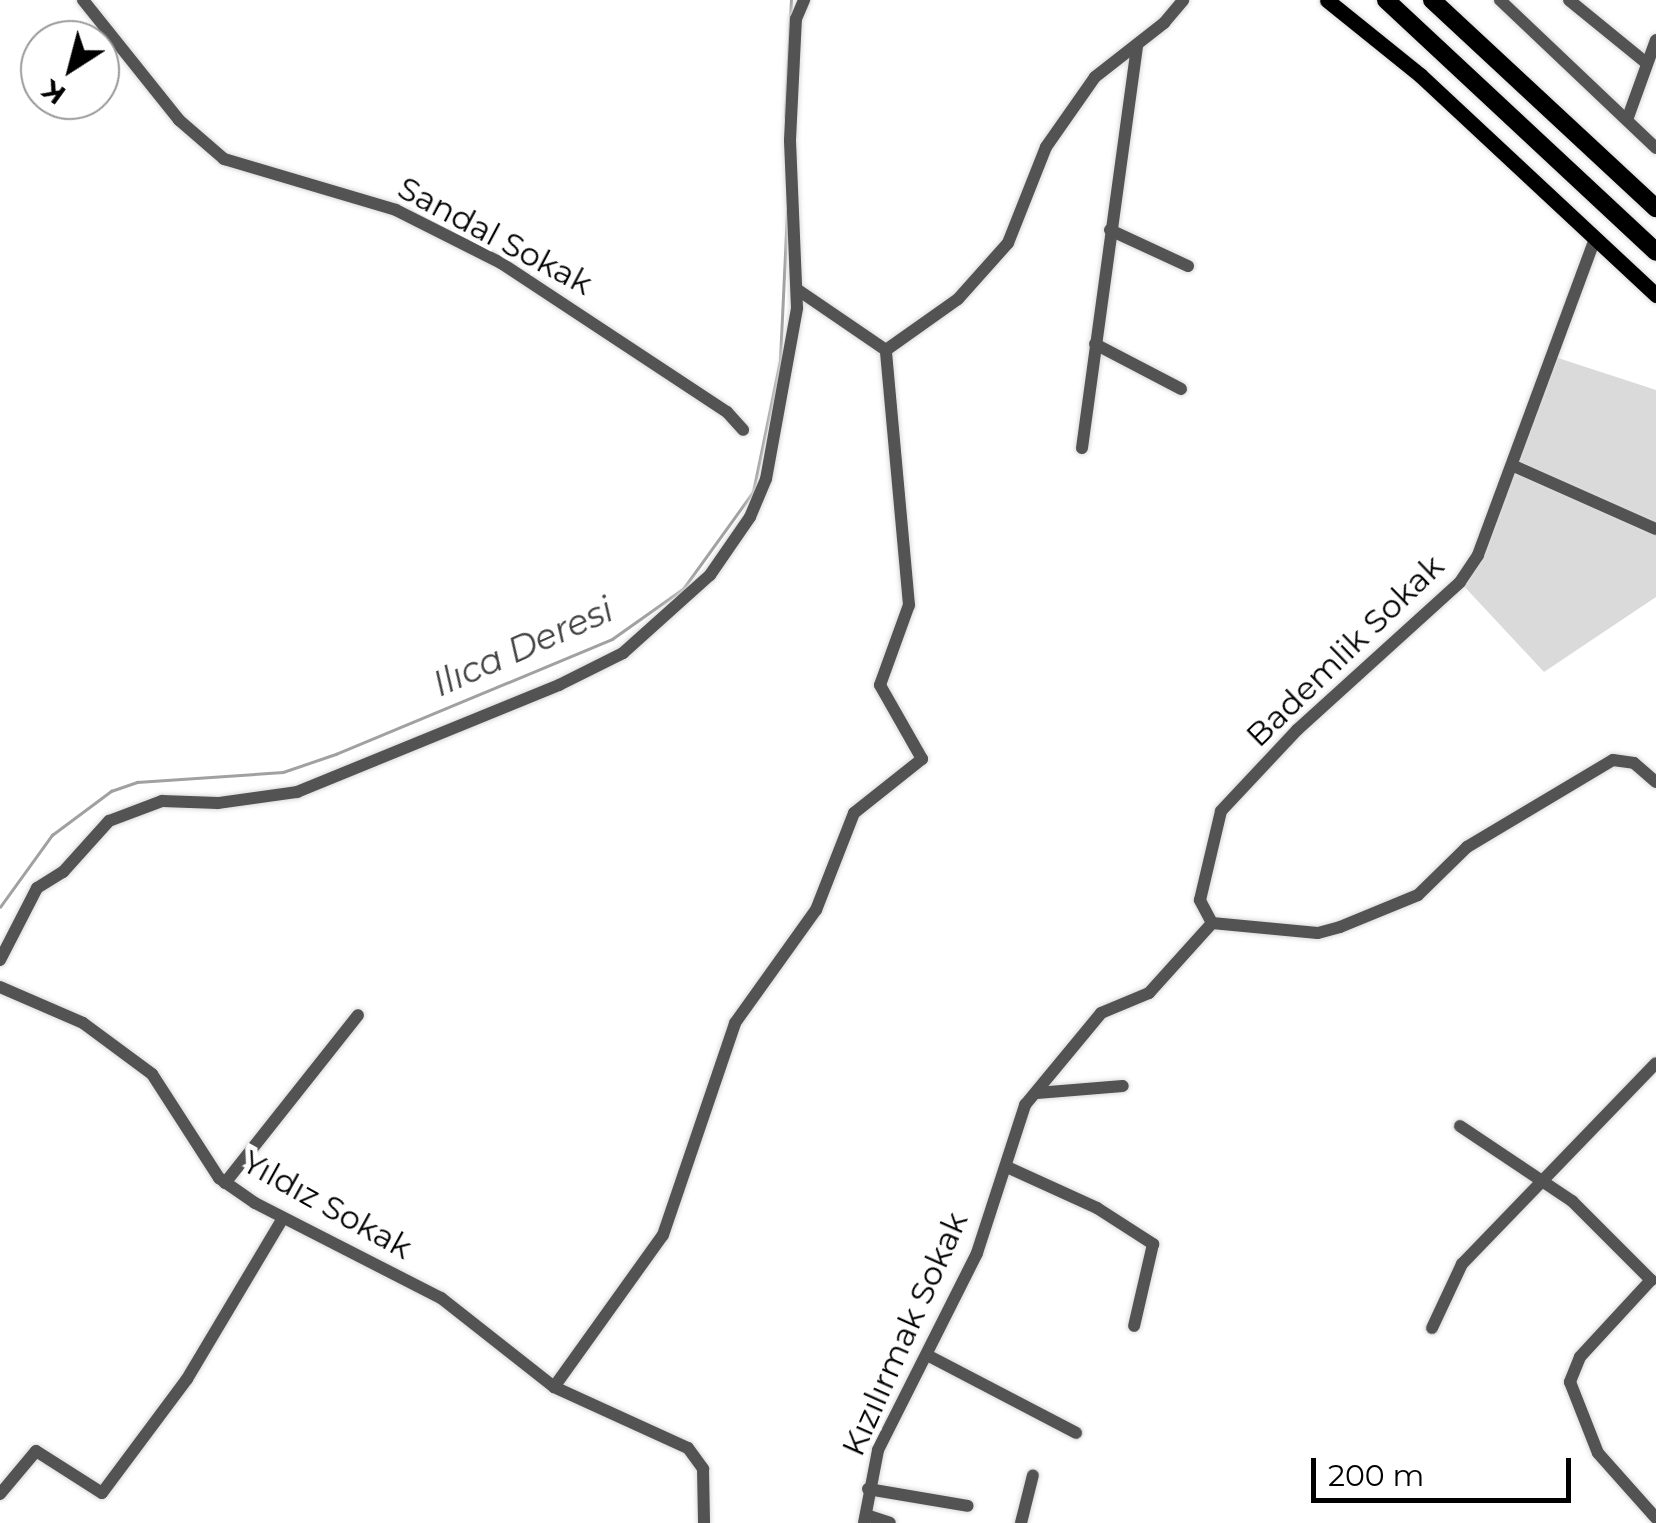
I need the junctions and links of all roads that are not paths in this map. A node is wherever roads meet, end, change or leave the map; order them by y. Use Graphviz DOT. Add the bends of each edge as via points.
graph roads {
  1 [pos="804,0"];
  2 [pos="1183,0"];
  3 [pos="1327,0"];
  4 [pos="1386,0"];
  5 [pos="1432,0"];
  6 [pos="1500,0"];
  7 [pos="1569,0"];
  8 [pos="88,1"];
  9 [pos="1656,40"];
  10 [pos="1137,45"];
  11 [pos="1645,62"];
  12 [pos="1628,120"];
  13 [pos="1656,148"];
  14 [pos="1656,208"];
  15 [pos="1110,230"];
  16 [pos="1595,238"];
  17 [pos="1656,252"];
  18 [pos="1188,266"];
  19 [pos="798,290"];
  20 [pos="1656,295"];
  21 [pos="1095,344"];
  22 [pos="886,350"];
  23 [pos="1181,389"];
  24 [pos="743,430"];
  25 [pos="1082,448"];
  26 [pos="1516,467"];
  27 [pos="1656,528"];
  28 [pos="1656,782"];
  29 [pos="1212,923"];
  30 [pos="0,960"];
  31 [pos="0,987"];
  32 [pos="358,1015"];
  33 [pos="1656,1064"];
  34 [pos="1123,1086"];
  35 [pos="1037,1094"];
  36 [pos="1460,1126"];
  37 [pos="1006,1166"];
  38 [pos="1542,1182"];
  39 [pos="225,1183"];
  40 [pos="283,1218"];
  41 [pos="1134,1326"];
  42 [pos="1432,1328"];
  43 [pos="929,1356"];
  44 [pos="554,1386"];
  45 [pos="1076,1433"];
  46 [pos="1033,1474"];
  47 [pos="868,1488"];
  48 [pos="0,1494"];
  49 [pos="968,1506"];
  50 [pos="1656,1518"];
  51 [pos="865,1519"];
  52 [pos="710,1521"];
  53 [pos="890,1523"];
  54 [pos="1020,1523"];
  1 -- 19 [label="street" via="796,20 790,140 792,283"];
  2 -- 10 [label="street"];
  3 -- 16 [label="main road" via="1420,75"];
  4 -- 17 [label="highway"];
  5 -- 14 [label="highway"];
  6 -- 12 [label="street"];
  7 -- 11 [label="street"];
  8 -- 24 [label="street, Sandal Sokak" via="179,120 224,160 396,210 501,263 728,412"];
  9 -- 11 [label="street"];
  10 -- 15 [label="street"];
  10 -- 22 [label="street" via="1095,77 1046,147 1008,243 958,299"];
  11 -- 12 [label="street"];
  12 -- 13 [label="street"];
  15 -- 18 [label="street"];
  15 -- 21 [label="street"];
  16 -- 20 [label="main road"];
  16 -- 26 [label="street, Bademlik Sokak"];
  19 -- 22 [label="street"];
  19 -- 30 [label="street" via="766,479 730,546 664,622 623,653 559,685 297,792 249,801 162,800 109,821 63,872 37,888"];
  21 -- 23 [label="street"];
  21 -- 25 [label="street"];
  22 -- 44 [label="street" via="910,605 880,685 922,759 854,813 816,910 735,1023 663,1236"];
  26 -- 27 [label="street"];
  26 -- 29 [label="street, Bademlik Sokak" via="1460,582 1220,810 1200,900"];
  28 -- 29 [label="street" via="1634,762 1613,760 1467,846 1418,895 1340,927 1318,933"];
  29 -- 35 [label="street, Kızılırmak Sokak" via="1149,994 1111,1006 1082,1031"];
  31 -- 39 [label="street, Yıldız Sokak" via="83,1023 152,1074"];
  32 -- 39 [label="street"];
  33 -- 38 [label="street"];
  34 -- 35 [label="street"];
  35 -- 37 [label="street, Kızılırmak Sokak" via="1016,1128"];
  36 -- 38 [label="street"];
  37 -- 41 [label="street" via="1097,1208 1153,1244"];
  37 -- 43 [label="street, Kızılırmak Sokak"];
  38 -- 42 [label="street" via="1462,1264"];
  38 -- 50 [label="street" via="1572,1200 1651,1280 1580,1356 1570,1382 1598,1453"];
  39 -- 40 [label="street, Yıldız Sokak"];
  40 -- 44 [label="street, Yıldız Sokak" via="440,1298"];
  40 -- 48 [label="street" via="187,1378 102,1493 36,1451"];
  43 -- 45 [label="street"];
  43 -- 47 [label="street, Kızılırmak Sokak" via="878,1450"];
  44 -- 52 [label="street, Yıldız Sokak" via="688,1448 704,1468"];
  46 -- 54 [label="street"];
  47 -- 49 [label="street"];
  47 -- 51 [label="street, Kızılırmak Sokak"];
  51 -- 53 [label="street"];
}
